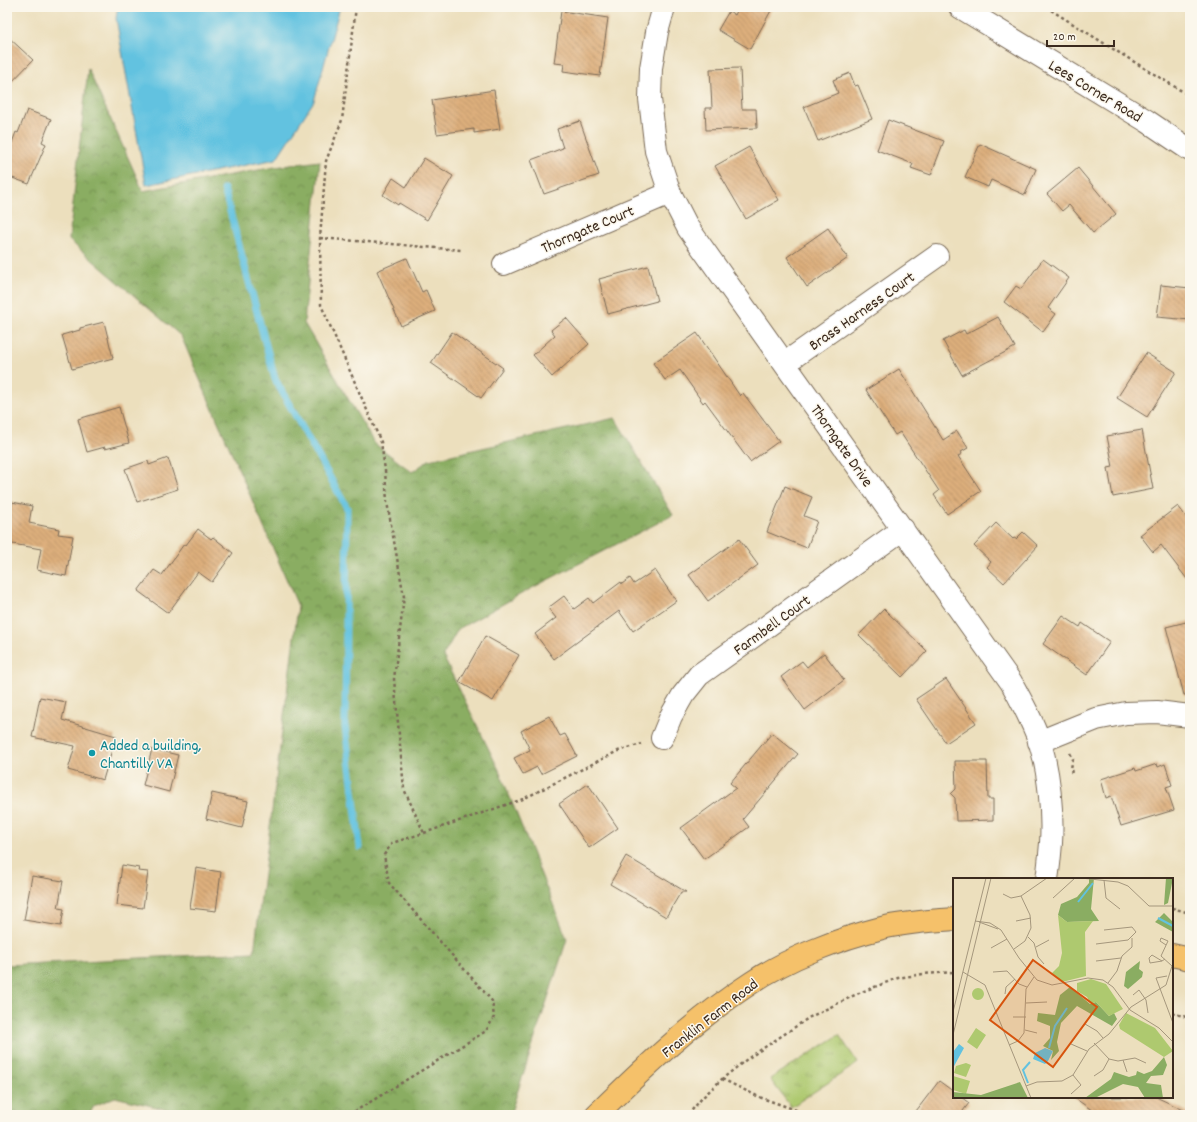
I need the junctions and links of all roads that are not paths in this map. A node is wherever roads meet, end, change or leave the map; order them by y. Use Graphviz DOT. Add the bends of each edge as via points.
graph roads {
  1 [pos="664,7"];
  2 [pos="960,7"];
  3 [pos="1190,150"];
  4 [pos="670,193"];
  5 [pos="937,256"];
  6 [pos="504,264"];
  7 [pos="785,363"];
  8 [pos="902,529"];
  9 [pos="1190,716"];
  10 [pos="662,738"];
  11 [pos="1039,742"];
  12 [pos="1047,878"];
  13 [pos="953,919"];
  14 [pos="1173,955"];
  15 [pos="1190,959"];
  16 [pos="596,1115"];
  1 -- 4 [label="street, Thorngate Drive" via="657,32 650,99 656,151"];
  2 -- 3 [label="street, Lees Corner Road"];
  4 -- 6 [label="street, Thorngate Court"];
  4 -- 7 [label="street, Thorngate Drive" via="688,228"];
  5 -- 7 [label="street, Brass Harness Court"];
  7 -- 8 [label="street, Thorngate Drive"];
  8 -- 10 [label="street, Farmbell Court" via="699,675 682,694"];
  8 -- 11 [label="street, Thorngate Drive" via="1011,682"];
  9 -- 11 [label="street" via="1157,712 1126,713 1096,719"];
  11 -- 12 [label="street, Thorngate Drive" via="1051,808"];
  13 -- 16 [label="main road, Franklin Farm Road" via="882,928 831,944 781,965 707,1015"];
  14 -- 15 [label="main road"];
}
